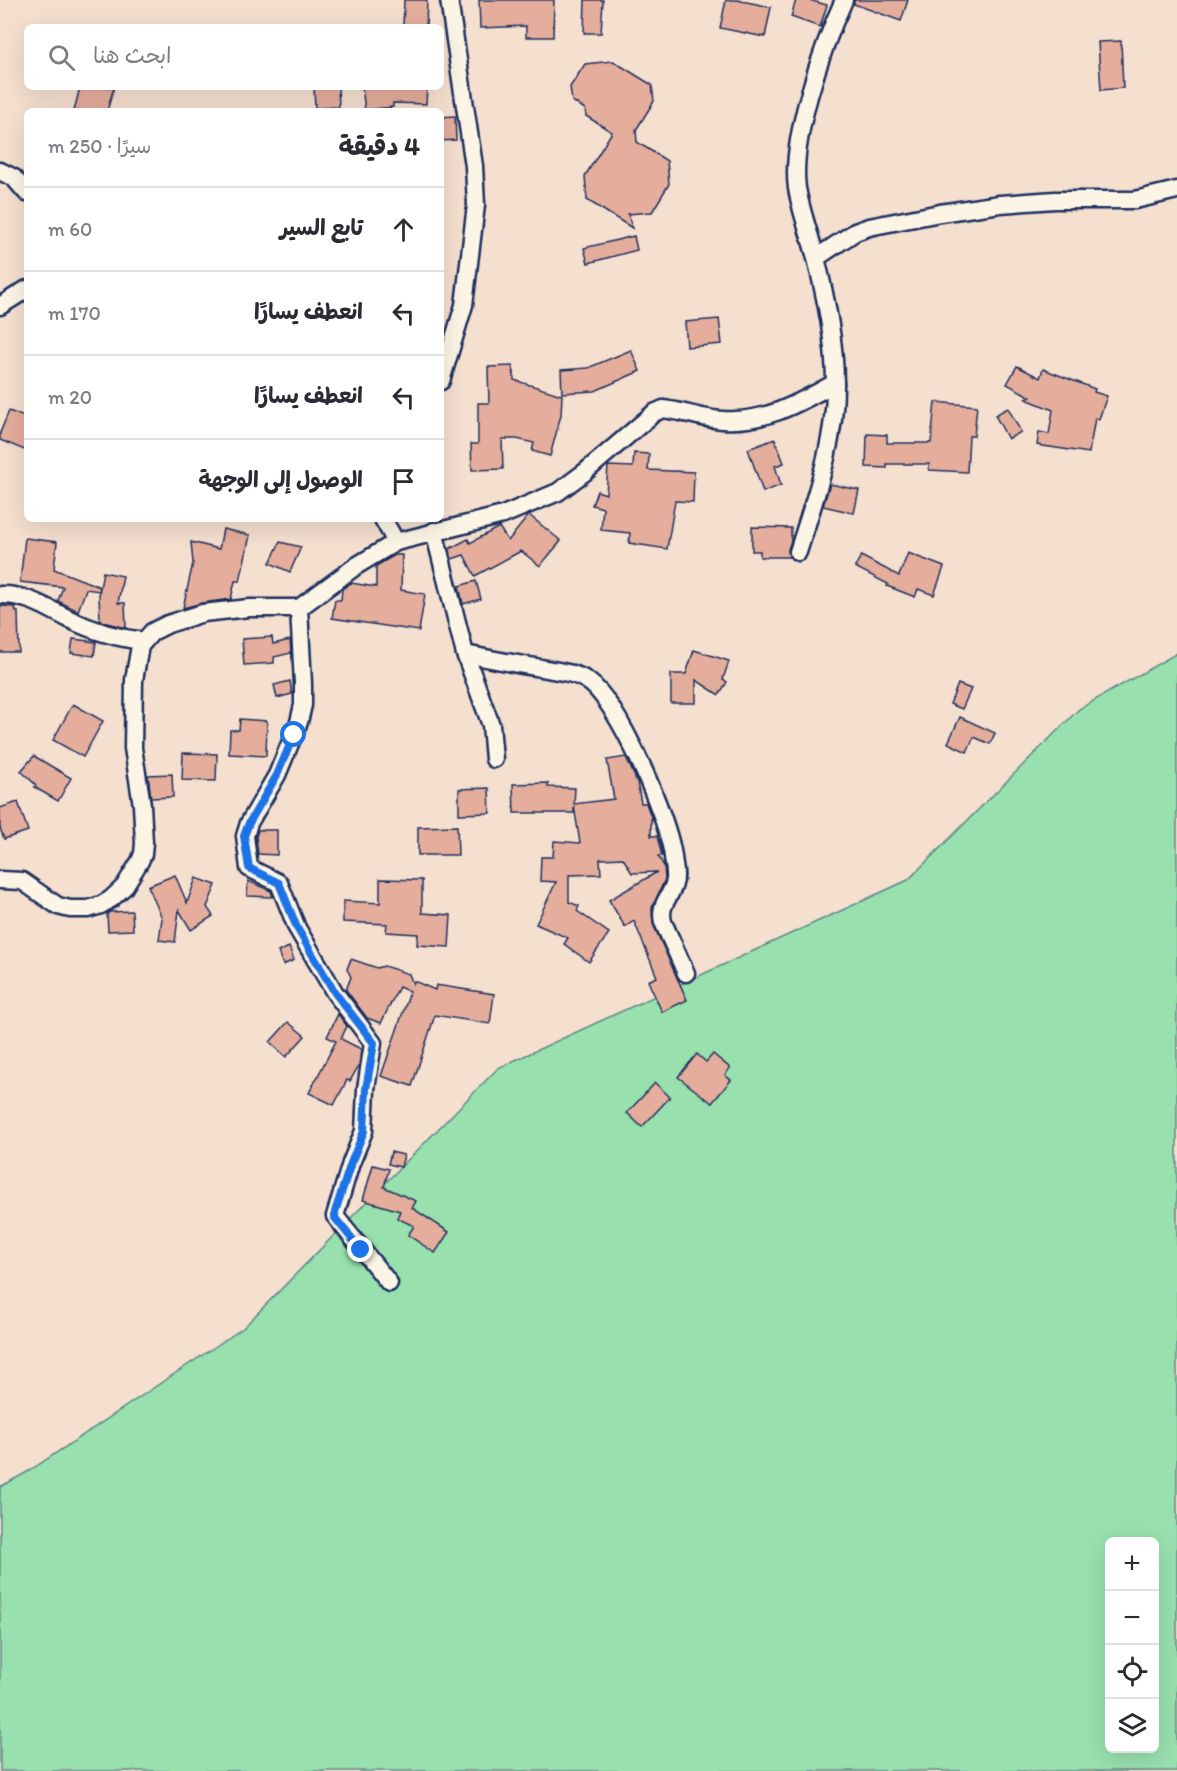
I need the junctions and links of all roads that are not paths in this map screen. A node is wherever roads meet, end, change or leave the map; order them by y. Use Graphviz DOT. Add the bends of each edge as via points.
graph roads {
  1 [pos="449,0"];
  2 [pos="844,0"];
  3 [pos="0,171"];
  4 [pos="24,190"];
  5 [pos="1177,190"];
  6 [pos="816,258"];
  7 [pos="24,291"];
  8 [pos="0,306"];
  9 [pos="444,371"];
  10 [pos="835,383"];
  11 [pos="385,522"];
  12 [pos="434,531"];
  13 [pos="396,542"];
  14 [pos="798,552"];
  15 [pos="0,595"];
  16 [pos="299,608"];
  17 [pos="144,641"];
  18 [pos="465,654"];
  19 [pos="495,759"];
  20 [pos="0,880"];
  21 [pos="686,973"];
  22 [pos="389,1283"];
  1 -- 9 [label="street" via="474,166 476,205 464,305"];
  2 -- 6 [label="street" via="808,101 797,163 797,186"];
  3 -- 4 [label="street" via="14,178"];
  5 -- 6 [label="street" via="1135,200 1055,200 939,213 855,232"];
  6 -- 10 [label="street" via="830,318"];
  7 -- 8 [label="street"];
  10 -- 12 [label="street" via="757,419 722,420 663,409 558,492 503,515"];
  10 -- 14 [label="street" via="833,421"];
  11 -- 13 [label="street"];
  12 -- 13 [label="street"];
  12 -- 18 [label="street"];
  13 -- 16 [label="street"];
  15 -- 17 [label="street" via="10,594 47,606 107,635"];
  16 -- 17 [label="street" via="203,613 168,624"];
  16 -- 22 [label="street" via="303,705 290,747 246,831 248,864 252,871 279,883 297,928 335,993 373,1040 364,1131 335,1216"];
  17 -- 20 [label="street" via="134,680 133,748 144,843 140,861 111,899 88,909 58,906 22,881"];
  18 -- 19 [label="street" via="491,725"];
  18 -- 21 [label="street" via="568,674 590,682 601,694 623,728 666,828 675,882 661,915"];
}
